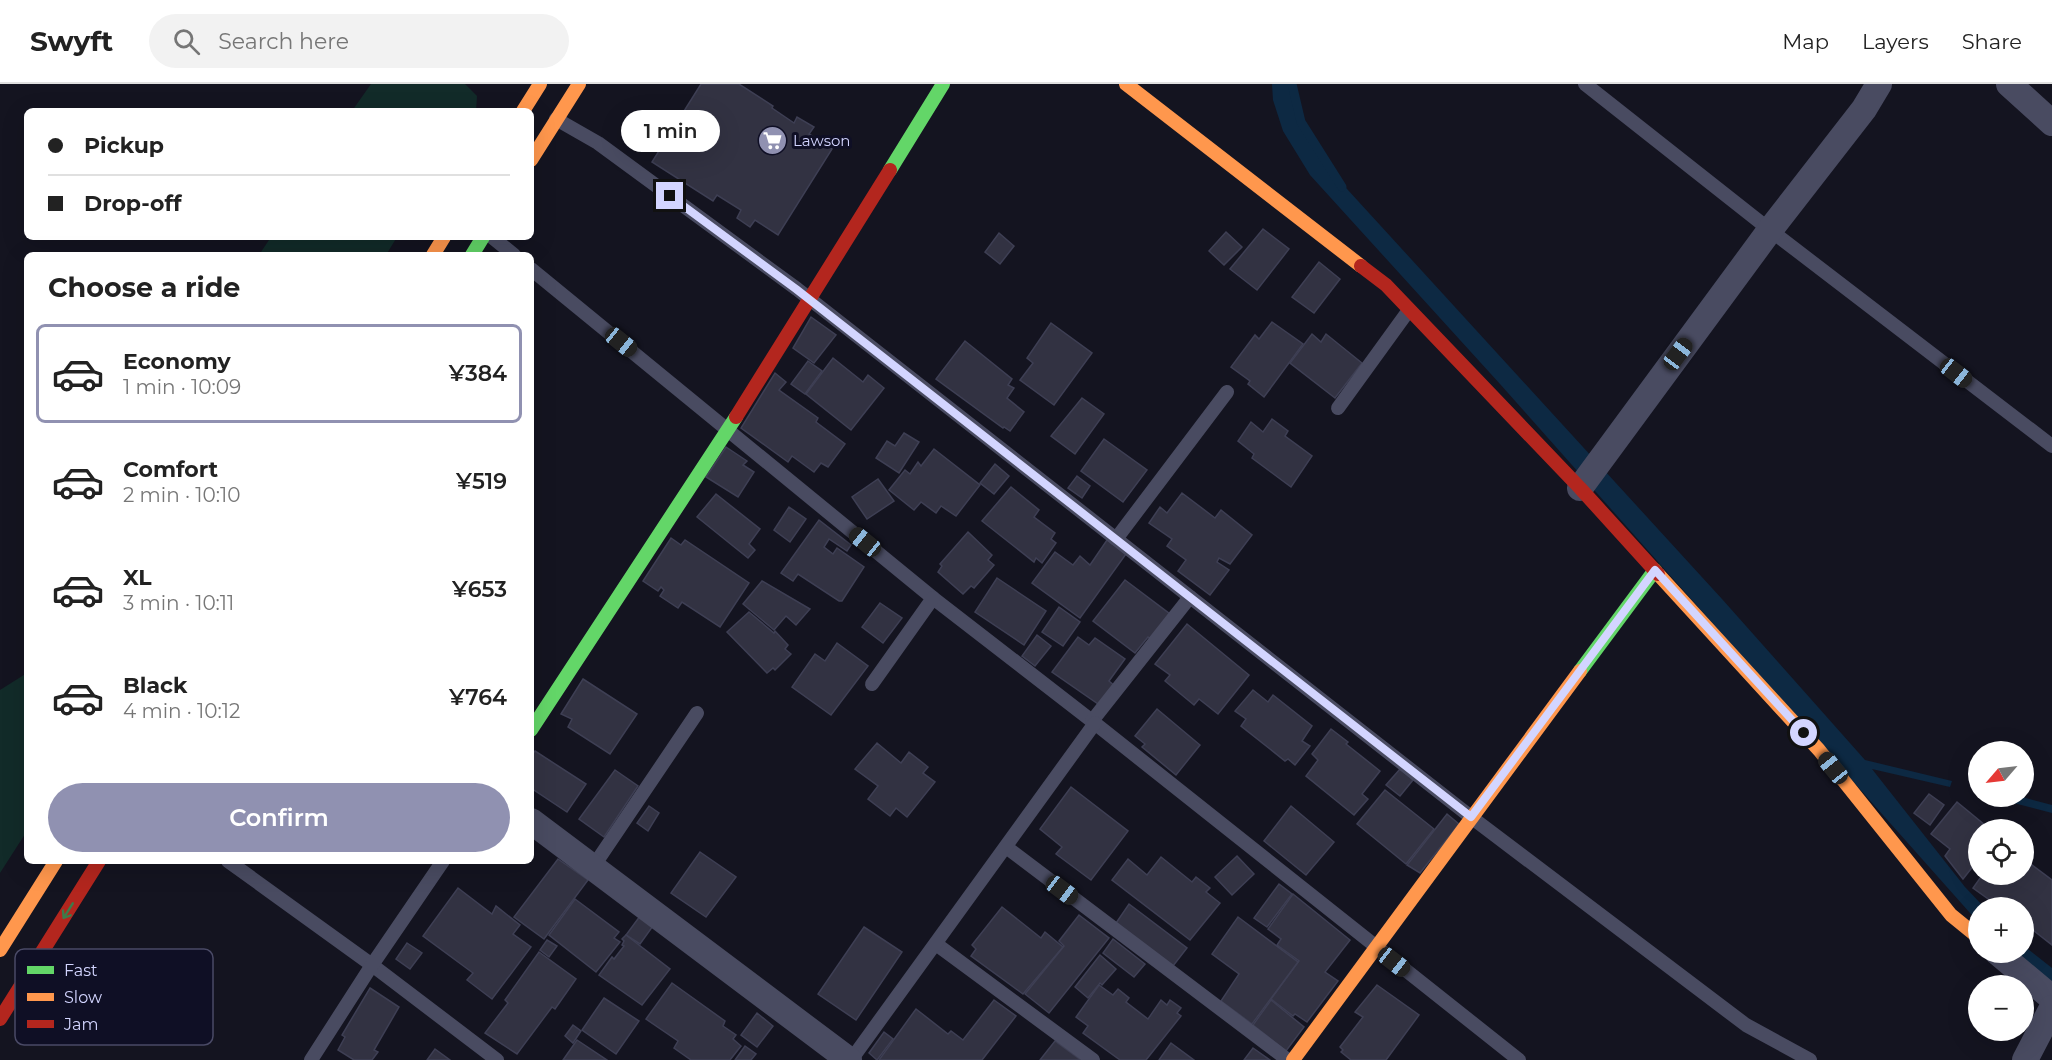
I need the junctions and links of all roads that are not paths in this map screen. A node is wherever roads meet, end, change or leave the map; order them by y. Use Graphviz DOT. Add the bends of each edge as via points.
graph roads {
  1 [pos="540,84"];
  2 [pos="579,84"];
  3 [pos="943,84"];
  4 [pos="1126,84"];
  5 [pos="1585,84"];
  6 [pos="1880,84"];
  7 [pos="2009,84"];
  8 [pos="525,108"];
  9 [pos="556,119"];
  10 [pos="2052,123"];
  11 [pos="534,155"];
  12 [pos="1770,230"];
  13 [pos="496,240"];
  14 [pos="510,252"];
  15 [pos="534,271"];
  16 [pos="810,299"];
  17 [pos="1409,310"];
  18 [pos="1227,392"];
  19 [pos="1338,408"];
  20 [pos="728,430"];
  21 [pos="2052,446"];
  22 [pos="1589,476"];
  23 [pos="1116,539"];
  24 [pos="1655,570"];
  25 [pos="1190,597"];
  26 [pos="933,598"];
  27 [pos="872,684"];
  28 [pos="697,713"];
  29 [pos="1094,722"];
  30 [pos="534,725"];
  31 [pos="1471,817"];
  32 [pos="534,823"];
  33 [pos="1006,848"];
  34 [pos="54,864"];
  35 [pos="97,864"];
  36 [pos="232,864"];
  37 [pos="441,864"];
  38 [pos="593,867"];
  39 [pos="1968,929"];
  40 [pos="936,944"];
  41 [pos="1376,948"];
  42 [pos="44,949"];
  43 [pos="0,950"];
  44 [pos="2010,963"];
  45 [pos="372,965"];
  46 [pos="15,995"];
  47 [pos="2052,998"];
  48 [pos="2052,1008"];
  49 [pos="0,1019"];
  50 [pos="311,1060"];
  51 [pos="497,1060"];
  52 [pos="850,1060"];
  53 [pos="1093,1060"];
  54 [pos="1288,1060"];
  55 [pos="1293,1060"];
  56 [pos="1519,1060"];
  57 [pos="1810,1060"];
  58 [pos="2025,1060"];
  1 -- 8 [label="main road"];
  2 -- 9 [label="main road"];
  3 -- 16 [label="main road"];
  4 -- 17 [label="main road" via="1386,285"];
  5 -- 12 [label="lane"];
  6 -- 12 [label="street"];
  7 -- 10 [label="street"];
  9 -- 11 [label="main road"];
  9 -- 16 [label="lane" via="598,143"];
  12 -- 21 [label="lane"];
  12 -- 22 [label="street"];
  13 -- 14 [label="lane"];
  15 -- 20 [label="lane"];
  16 -- 20 [label="main road"];
  16 -- 23 [label="lane"];
  17 -- 19 [label="lane"];
  17 -- 22 [label="main road"];
  18 -- 23 [label="lane"];
  20 -- 26 [label="lane"];
  20 -- 30 [label="main road"];
  22 -- 24 [label="main road"];
  23 -- 25 [label="lane"];
  24 -- 31 [label="main road"];
  24 -- 39 [label="main road" via="1819,750 1951,915"];
  25 -- 29 [label="lane"];
  25 -- 31 [label="lane"];
  26 -- 27 [label="lane"];
  26 -- 29 [label="lane"];
  28 -- 38 [label="lane"];
  29 -- 33 [label="lane"];
  29 -- 41 [label="lane"];
  31 -- 41 [label="main road"];
  31 -- 57 [label="lane" via="1746,1024"];
  32 -- 38 [label="street"];
  33 -- 40 [label="lane"];
  33 -- 54 [label="lane"];
  34 -- 43 [label="main road"];
  35 -- 42 [label="main road, one-way"];
  36 -- 45 [label="lane"];
  37 -- 45 [label="lane"];
  38 -- 52 [label="street"];
  40 -- 52 [label="lane"];
  40 -- 53 [label="lane"];
  41 -- 55 [label="main road"];
  41 -- 56 [label="lane"];
  44 -- 47 [label="street"];
  45 -- 50 [label="lane"];
  45 -- 51 [label="lane"];
  46 -- 49 [label="main road, one-way"];
  48 -- 58 [label="street"];
}
